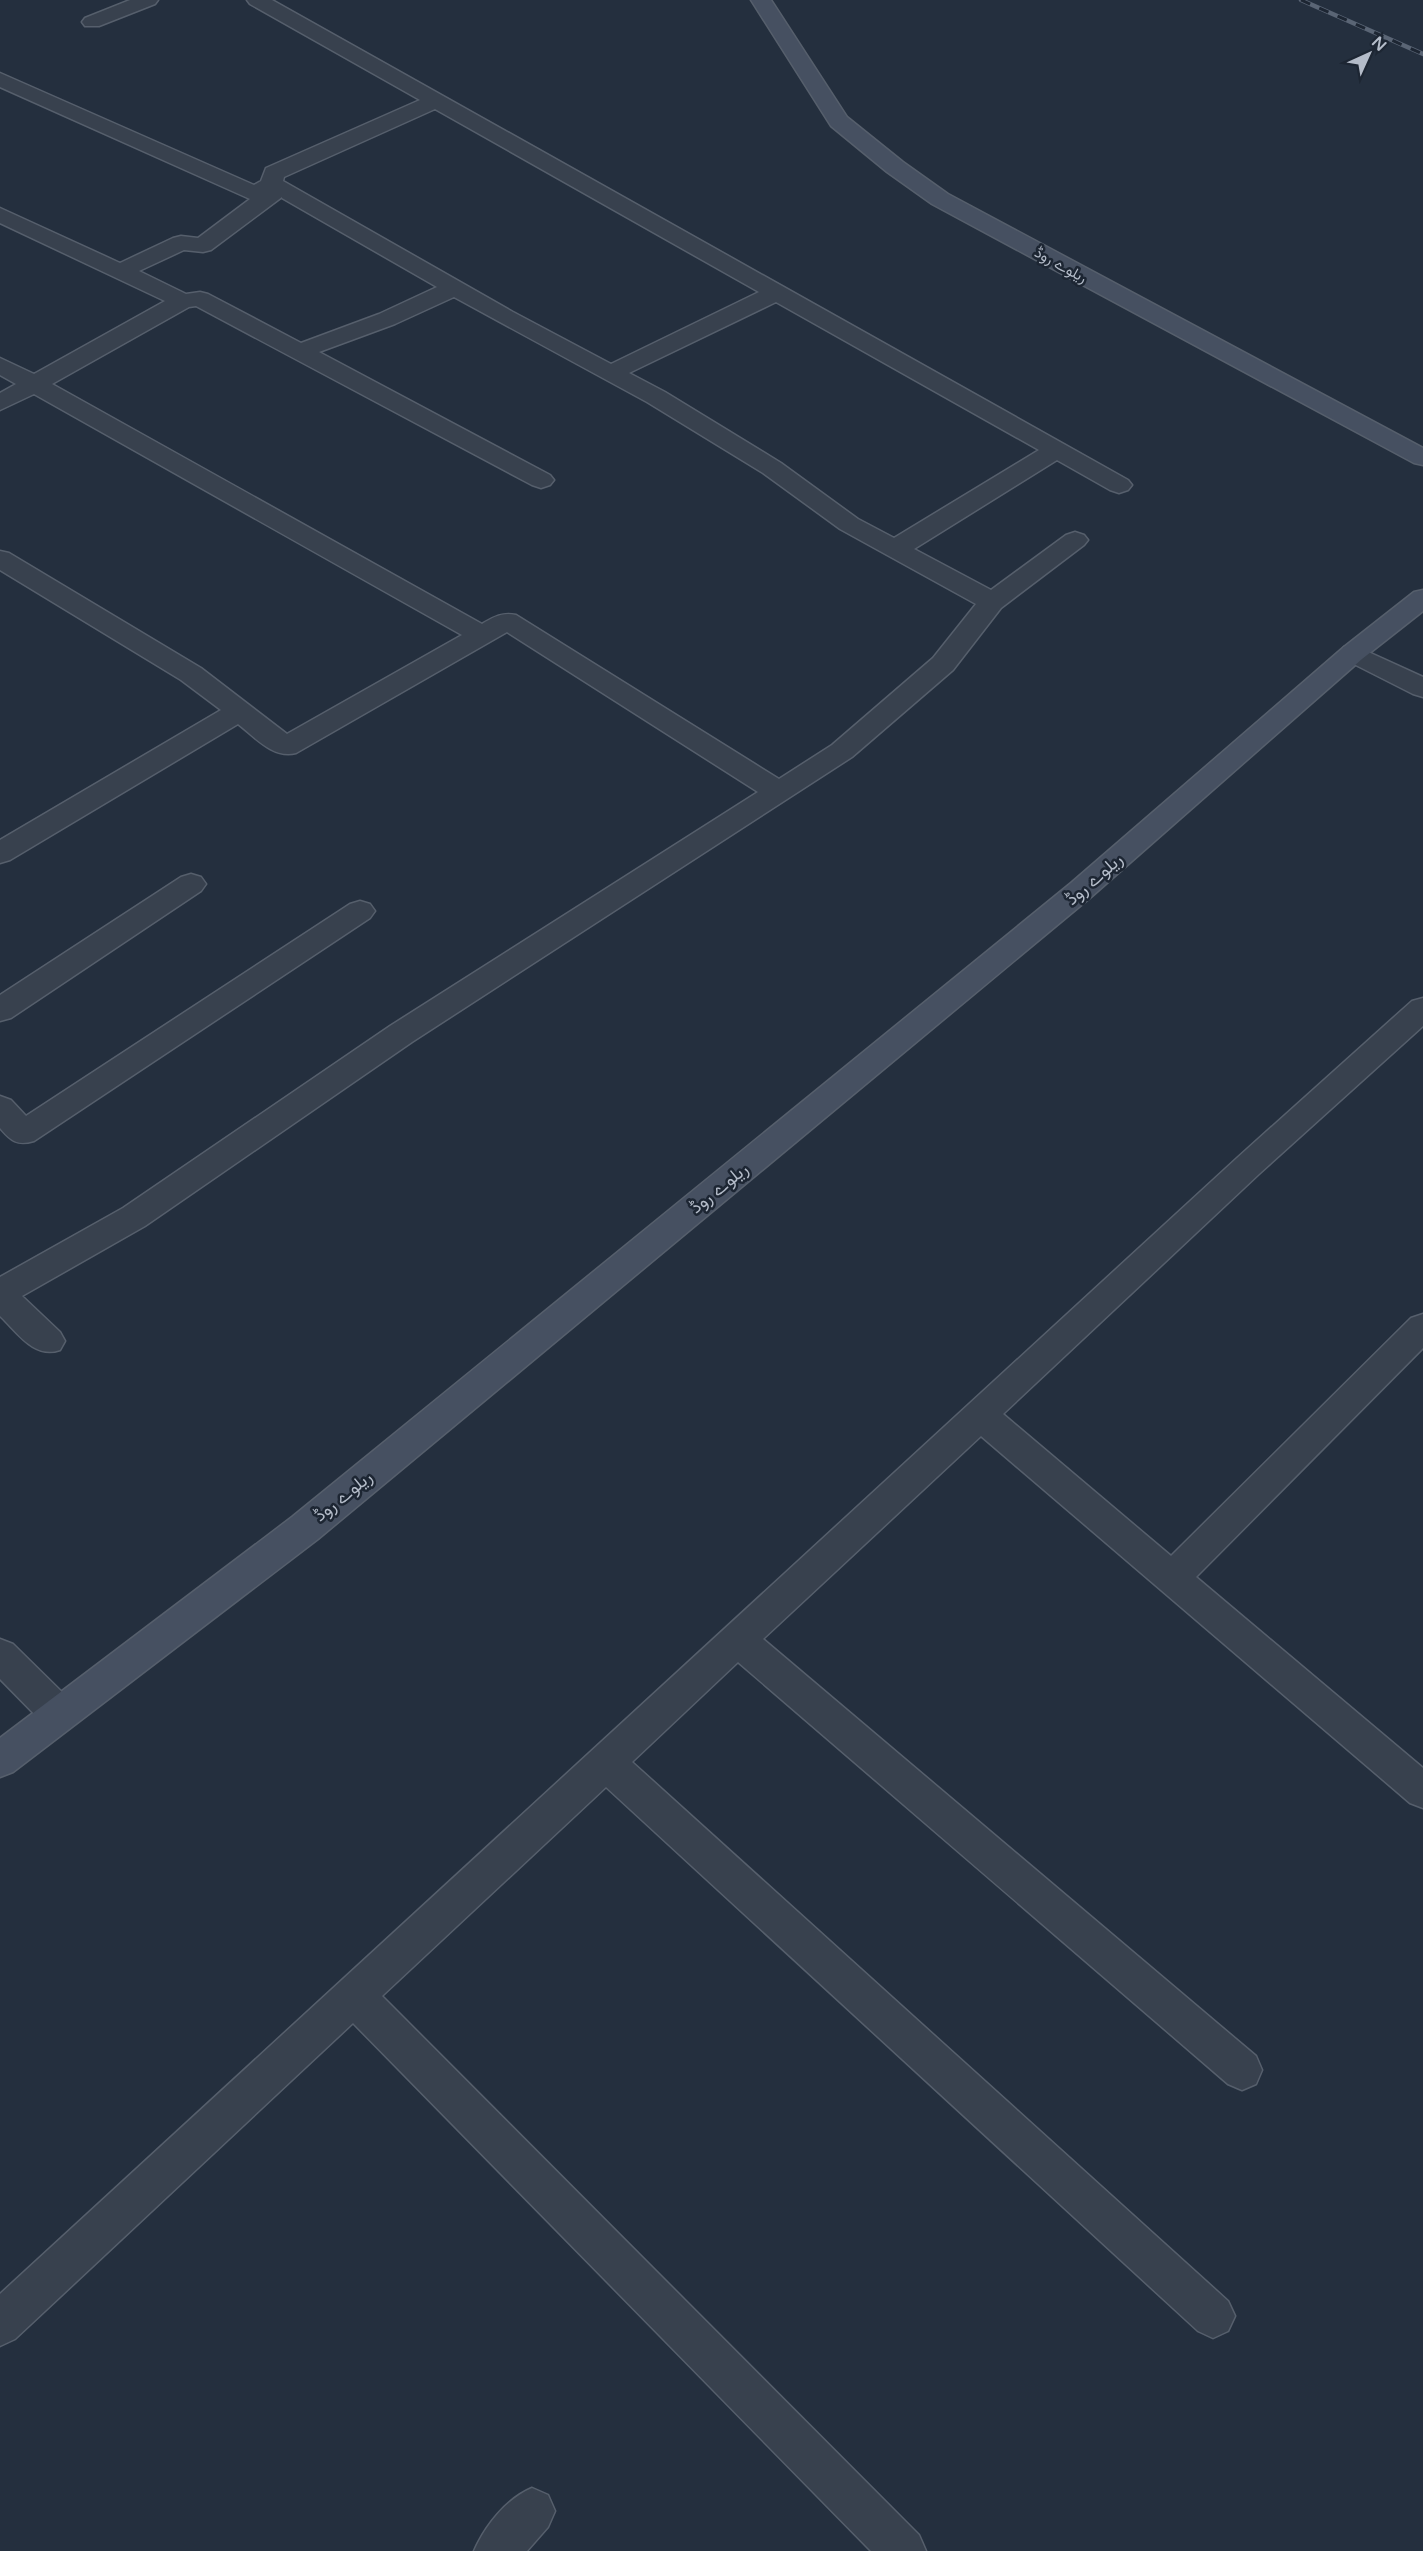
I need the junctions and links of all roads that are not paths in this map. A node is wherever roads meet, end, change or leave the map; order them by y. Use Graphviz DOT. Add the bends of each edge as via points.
graph roads {
  1 [pos="148,0"];
  2 [pos="258,0"];
  3 [pos="761,0"];
  4 [pos="92,22"];
  5 [pos="0,79"];
  6 [pos="436,101"];
  7 [pos="275,186"];
  8 [pos="0,215"];
  9 [pos="119,272"];
  10 [pos="454,288"];
  11 [pos="778,292"];
  12 [pos="183,301"];
  13 [pos="298,352"];
  14 [pos="0,364"];
  15 [pos="611,373"];
  16 [pos="35,383"];
  17 [pos="0,403"];
  18 [pos="1056,450"];
  19 [pos="1423,458"];
  20 [pos="541,480"];
  21 [pos="1119,486"];
  22 [pos="1075,540"];
  23 [pos="895,549"];
  24 [pos="0,559"];
  25 [pos="1423,598"];
  26 [pos="992,602"];
  27 [pos="483,636"];
  28 [pos="1353,653"];
  29 [pos="1423,688"];
  30 [pos="240,711"];
  31 [pos="778,791"];
  32 [pos="0,853"];
  33 [pos="191,884"];
  34 [pos="360,911"];
  35 [pos="1423,1009"];
  36 [pos="0,1010"];
  37 [pos="0,1108"];
  38 [pos="0,1295"];
  39 [pos="1423,1327"];
  40 [pos="48,1341"];
  41 [pos="979,1414"];
  42 [pos="1173,1577"];
  43 [pos="737,1639"];
  44 [pos="0,1655"];
  45 [pos="59,1714"];
  46 [pos="0,1760"];
  47 [pos="605,1762"];
  48 [pos="1423,1791"];
  49 [pos="353,1995"];
  50 [pos="1242,2070"];
  51 [pos="1213,2316"];
  52 [pos="0,2324"];
  53 [pos="532,2511"];
  54 [pos="497,2551"];
  55 [pos="903,2551"];
  1 -- 4 [label="street"];
  2 -- 6 [label="street"];
  3 -- 19 [label="main road, ریلوے روڈ" via="839,121 940,199"];
  5 -- 7 [label="street" via="255,194"];
  6 -- 7 [label="street" via="274,173"];
  6 -- 11 [label="street"];
  7 -- 9 [label="street" via="203,245 181,243"];
  7 -- 10 [label="street"];
  8 -- 9 [label="street"];
  9 -- 12 [label="street"];
  10 -- 13 [label="street" via="387,319"];
  10 -- 15 [label="street"];
  11 -- 15 [label="street"];
  11 -- 18 [label="street"];
  12 -- 13 [label="street" via="200,299"];
  12 -- 16 [label="street"];
  13 -- 20 [label="street"];
  14 -- 16 [label="street"];
  15 -- 23 [label="street" via="772,468 849,524"];
  16 -- 17 [label="street"];
  16 -- 27 [label="street"];
  18 -- 21 [label="street"];
  18 -- 23 [label="street"];
  22 -- 26 [label="street"];
  23 -- 26 [label="street"];
  24 -- 30 [label="street" via="191,674"];
  25 -- 28 [label="main road, ریلوے روڈ"];
  26 -- 31 [label="street" via="943,664 842,751"];
  27 -- 30 [label="street" via="286,747"];
  27 -- 31 [label="street" via="507,621"];
  28 -- 29 [label="street"];
  28 -- 45 [label="main road, ریلوے روڈ" via="1081,891 305,1528"];
  30 -- 32 [label="street"];
  31 -- 38 [label="street" via="401,1034 134,1217"];
  33 -- 36 [label="street"];
  34 -- 37 [label="street" via="23,1133"];
  35 -- 41 [label="street"];
  38 -- 40 [label="street"];
  39 -- 42 [label="street"];
  41 -- 42 [label="street"];
  41 -- 43 [label="street"];
  42 -- 48 [label="street"];
  43 -- 47 [label="street"];
  43 -- 50 [label="street"];
  44 -- 45 [label="street"];
  45 -- 46 [label="main road, ریلوے روڈ"];
  47 -- 49 [label="street"];
  47 -- 51 [label="street"];
  49 -- 52 [label="street"];
  49 -- 55 [label="street"];
  53 -- 54 [label="street"];
}
